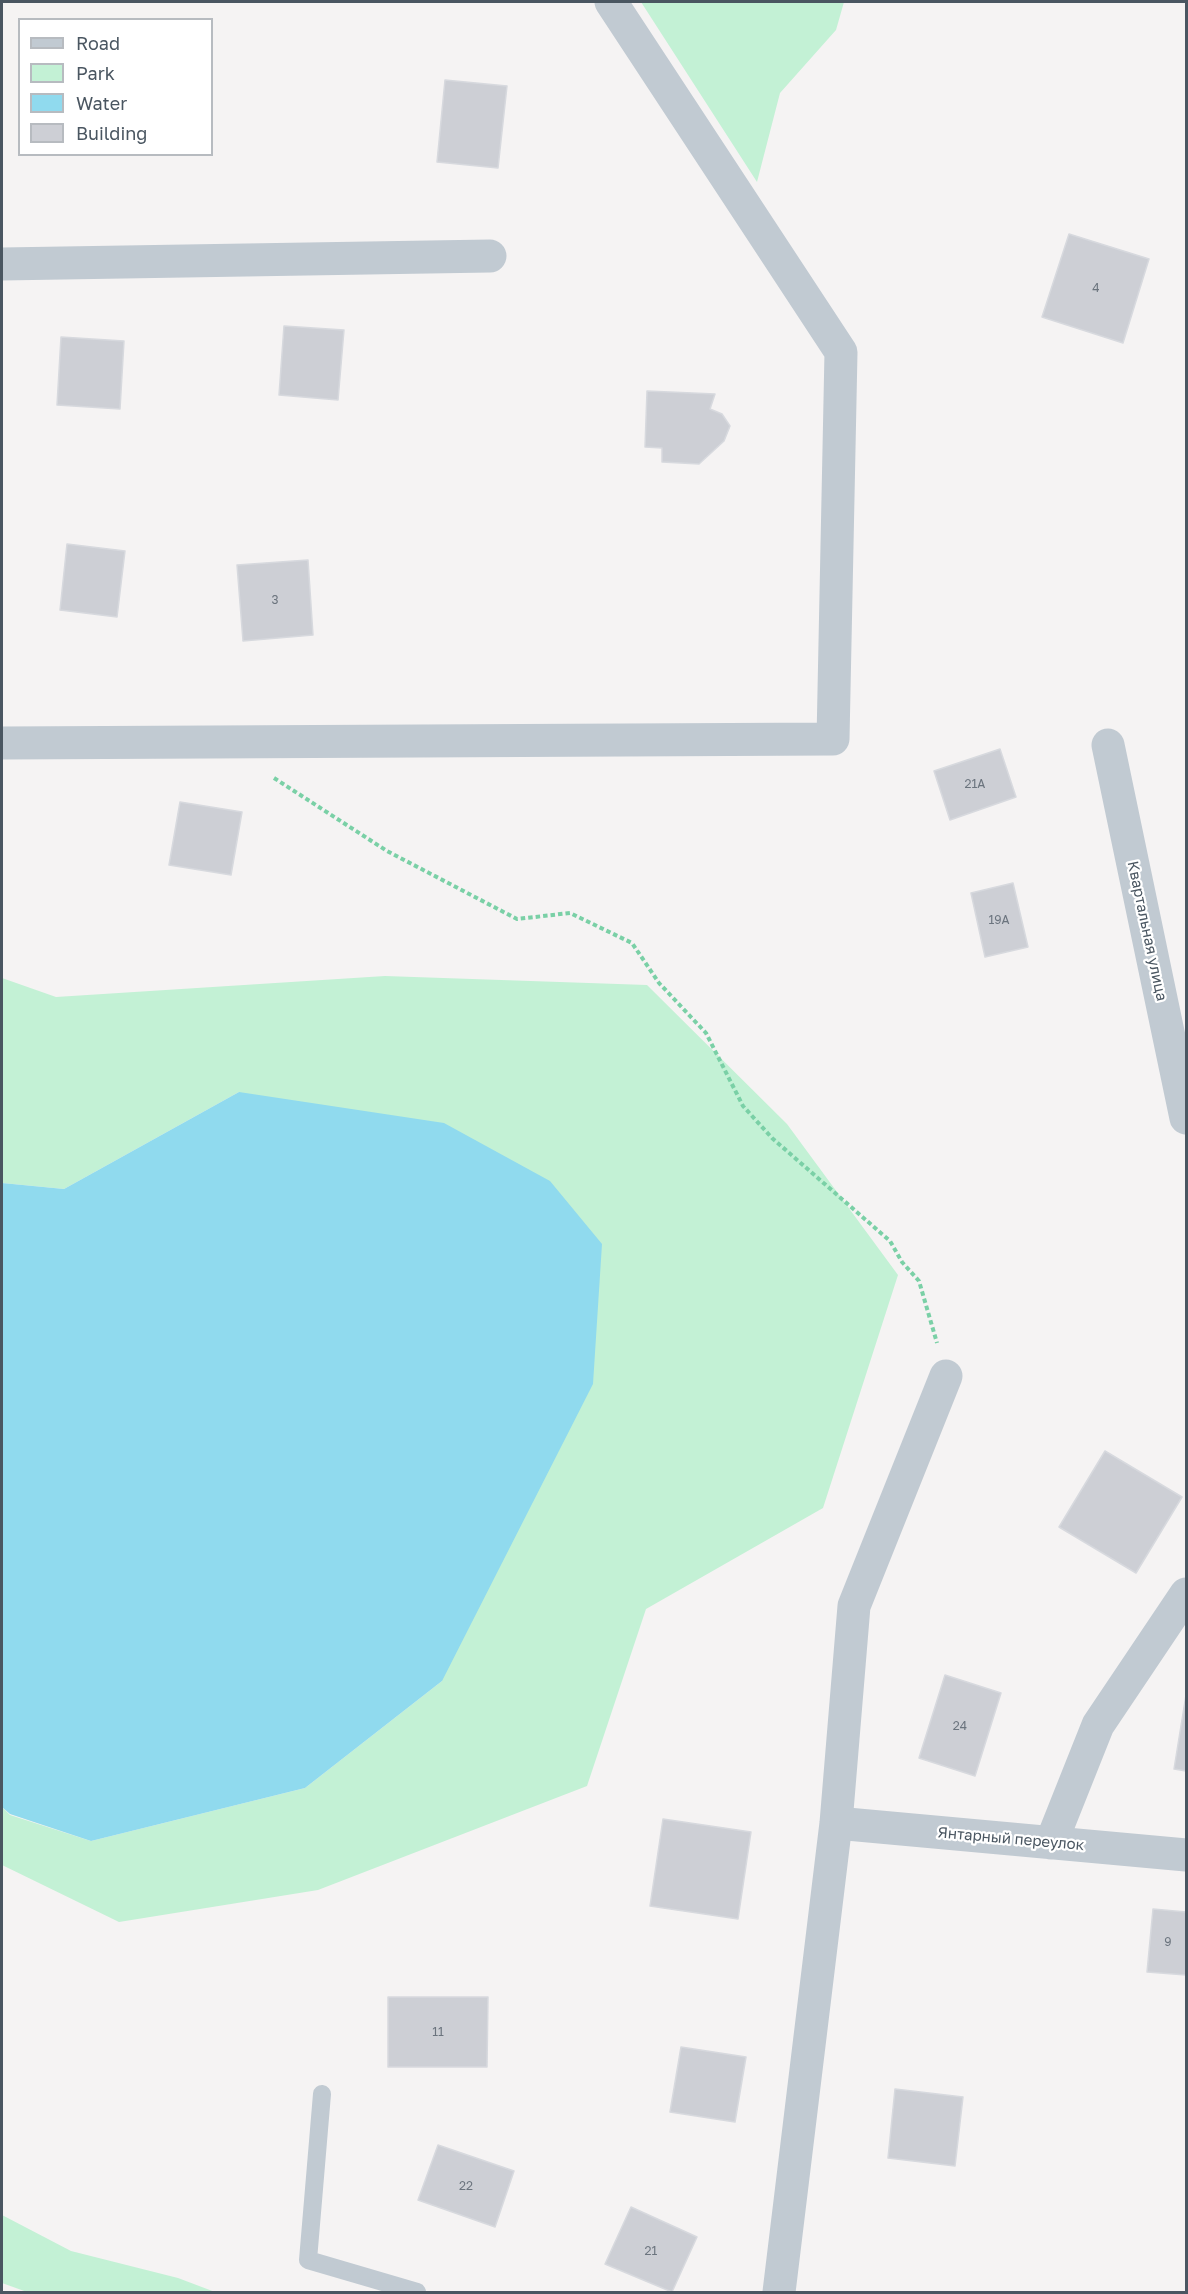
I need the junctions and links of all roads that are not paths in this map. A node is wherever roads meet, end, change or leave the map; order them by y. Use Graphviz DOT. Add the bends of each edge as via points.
graph roads {
  1 [pos="611,2"];
  2 [pos="490,256"];
  3 [pos="2,264"];
  4 [pos="2,743"];
  5 [pos="1108,745"];
  6 [pos="1186,1118"];
  7 [pos="946,1376"];
  8 [pos="1186,1594"];
  9 [pos="836,1822"];
  10 [pos="1051,1843"];
  11 [pos="1186,1856"];
  12 [pos="322,2094"];
  13 [pos="417,2292"];
  14 [pos="779,2292"];
  1 -- 4 [label="street" via="841,352 833,739"];
  2 -- 3 [label="street"];
  5 -- 6 [label="street, Квартальная улица"];
  7 -- 9 [label="street" via="854,1606"];
  8 -- 10 [label="street" via="1098,1725"];
  9 -- 10 [label="street, Янтарный переулок"];
  9 -- 14 [label="street"];
  10 -- 11 [label="street, Янтарный переулок"];
  12 -- 13 [label="lane" via="308,2260"];
}
